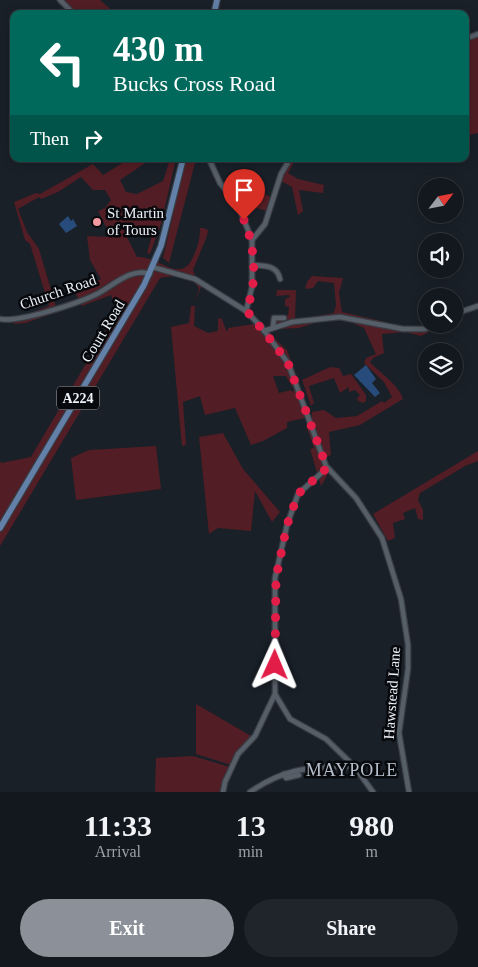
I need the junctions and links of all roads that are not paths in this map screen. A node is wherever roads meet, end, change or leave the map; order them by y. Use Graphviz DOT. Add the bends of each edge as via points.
graph roads {
  1 [pos="60,0"];
  2 [pos="70,10"];
  3 [pos="182,162"];
  4 [pos="210,162"];
  5 [pos="288,162"];
  6 [pos="252,240"];
  7 [pos="253,265"];
  8 [pos="152,267"];
  9 [pos="150,274"];
  10 [pos="280,279"];
  11 [pos="478,306"];
  12 [pos="246,310"];
  13 [pos="463,311"];
  14 [pos="284,318"];
  15 [pos="0,319"];
  16 [pos="273,327"];
  17 [pos="418,329"];
  18 [pos="264,331"];
  19 [pos="327,468"];
  20 [pos="0,528"];
  21 [pos="275,694"];
  22 [pos="354,766"];
  23 [pos="284,774"];
  24 [pos="299,775"];
  25 [pos="223,792"];
  26 [pos="250,792"];
  27 [pos="372,792"];
  28 [pos="409,792"];
  1 -- 2 [label="street"];
  3 -- 8 [label="main road, Court Road / A224" via="163,239"];
  4 -- 6 [label="street" via="220,183 238,205"];
  5 -- 6 [label="street" via="281,174 267,219"];
  6 -- 7 [label="street"];
  7 -- 10 [label="street" via="273,268"];
  7 -- 12 [label="street"];
  8 -- 9 [label="main road, Court Road / A224"];
  8 -- 12 [label="street" via="191,278"];
  9 -- 15 [label="street, Church Road" via="133,273 95,295 26,319"];
  9 -- 20 [label="main road, Court Road / A224"];
  11 -- 13 [label="street"];
  12 -- 18 [label="street"];
  14 -- 16 [label="street" via="274,318"];
  16 -- 17 [label="street" via="340,317"];
  16 -- 18 [label="street"];
  18 -- 19 [label="street" via="288,363"];
  19 -- 21 [label="street" via="298,494 287,525 275,585"];
  19 -- 28 [label="street, Hawstead Lane" via="356,498 382,538 401,599 408,669 399,733"];
  21 -- 22 [label="street" via="290,719 326,739"];
  21 -- 25 [label="street" via="255,736 238,754"];
  22 -- 23 [label="street" via="300,769"];
  22 -- 27 [label="street"];
  23 -- 24 [label="street" via="286,778"];
  23 -- 26 [label="street" via="265,781"];
}
